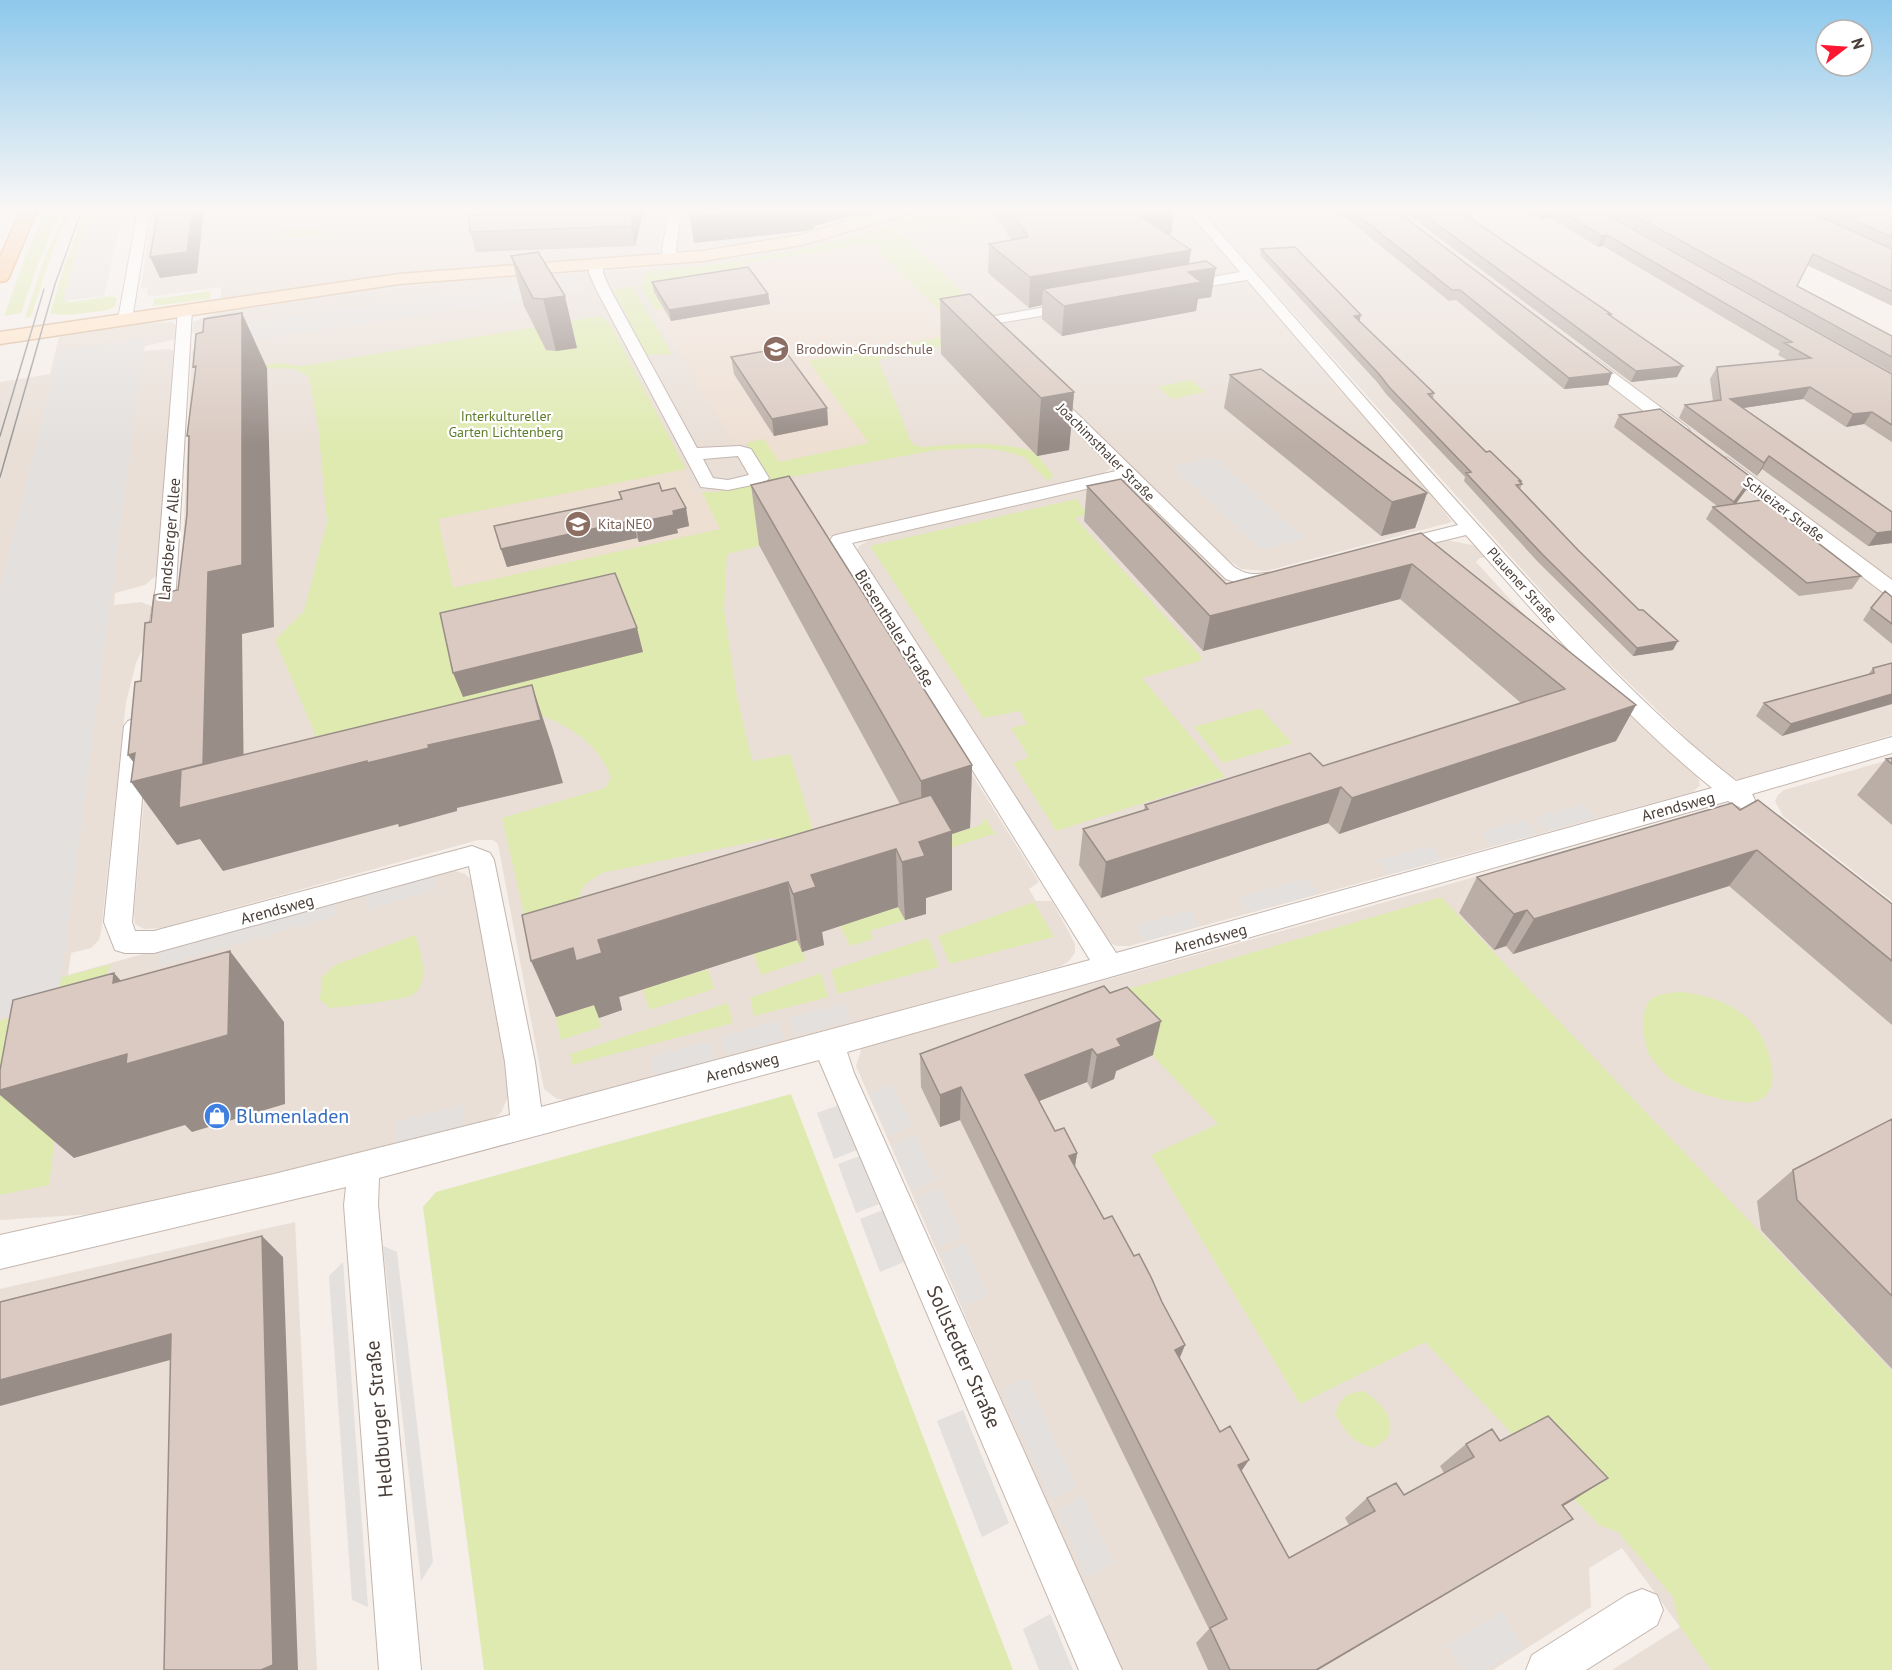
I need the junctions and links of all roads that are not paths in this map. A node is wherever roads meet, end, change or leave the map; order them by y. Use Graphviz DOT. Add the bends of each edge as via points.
graph roads {
  1 [pos="131,288"];
  2 [pos="337,288"];
  3 [pos="603,288"];
  4 [pos="1175,288"];
  5 [pos="1261,288"];
  6 [pos="1169,289"];
  7 [pos="1091,303"];
  8 [pos="185,310"];
  9 [pos="126,319"];
  10 [pos="990,336"];
  11 [pos="0,338"];
  12 [pos="1574,350"];
  13 [pos="1038,384"];
  14 [pos="1694,441"];
  15 [pos="692,454"];
  16 [pos="1713,455"];
  17 [pos="1129,474"];
  18 [pos="1471,528"];
  19 [pos="1373,552"];
  20 [pos="1290,573"];
  21 [pos="1892,590"];
  22 [pos="156,642"];
  23 [pos="138,708"];
  24 [pos="1892,745"];
  25 [pos="1733,792"];
  26 [pos="1758,812"];
  27 [pos="1109,966"];
  28 [pos="829,1044"];
  29 [pos="527,1125"];
  30 [pos="364,1168"];
  31 [pos="0,1252"];
  32 [pos="1642,1610"];
  33 [pos="400,1670"];
  34 [pos="1101,1670"];
  35 [pos="1547,1670"];
  1 -- 9 [label="street"];
  2 -- 8 [label="street"];
  3 -- 15 [label="street"];
  4 -- 6 [label="street"];
  5 -- 18 [label="street, Plauener Straße"];
  7 -- 10 [label="street" via="977,323"];
  8 -- 9 [label="street"];
  8 -- 22 [label="street, Landsberger Allee" via="166,587"];
  9 -- 11 [label="street"];
  12 -- 14 [label="street"];
  13 -- 17 [label="street, Joachimsthaler Straße"];
  16 -- 21 [label="street, Schleizer Straße"];
  17 -- 20 [label="street, Joachimsthaler Straße" via="1241,581 1261,581"];
  17 -- 27 [label="street, Biesenthaler Straße" via="840,540"];
  18 -- 19 [label="street"];
  18 -- 25 [label="street, Plauener Straße" via="1669,739"];
  23 -- 29 [label="street, Arendsweg" via="118,922 125,942 154,942 472,856 481,860 520,1062"];
  24 -- 25 [label="street, Arendsweg"];
  25 -- 26 [label="street, Plauener Straße"];
  25 -- 27 [label="street, Arendsweg"];
  27 -- 28 [label="street, Arendsweg"];
  28 -- 29 [label="street, Arendsweg"];
  28 -- 34 [label="street, Sollstedter Straße"];
  29 -- 30 [label="street, Arendsweg"];
  30 -- 31 [label="street, Arendsweg"];
  30 -- 33 [label="street, Heldburger Straße" via="361,1205"];
  32 -- 35 [label="street"];
}
